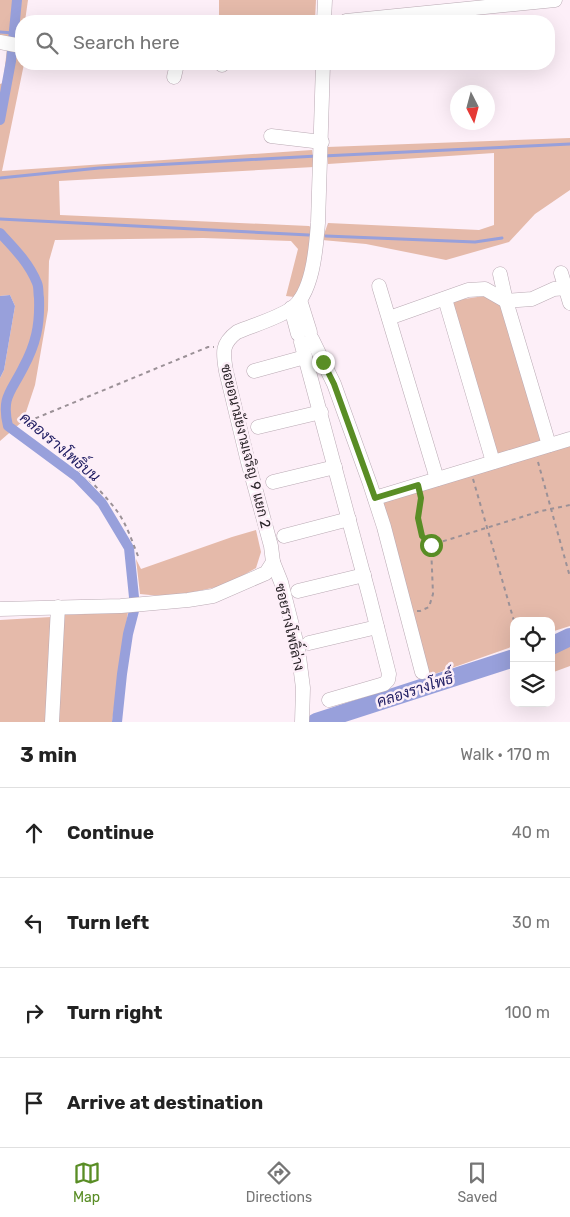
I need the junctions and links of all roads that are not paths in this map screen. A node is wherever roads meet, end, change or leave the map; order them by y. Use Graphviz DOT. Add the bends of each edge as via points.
graph roads {
  1 [pos="325,0"];
  2 [pos="555,0"];
  3 [pos="324,15"];
  4 [pos="406,15"];
  5 [pos="0,42"];
  6 [pos="15,45"];
  7 [pos="323,70"];
  8 [pos="271,136"];
  9 [pos="321,153"];
  10 [pos="561,273"];
  11 [pos="500,274"];
  12 [pos="379,286"];
  13 [pos="566,288"];
  14 [pos="445,299"];
  15 [pos="506,301"];
  16 [pos="570,303"];
  17 [pos="296,304"];
  18 [pos="389,318"];
  19 [pos="306,342"];
  20 [pos="254,371"];
  21 [pos="320,412"];
  22 [pos="258,427"];
  23 [pos="570,439"];
  24 [pos="550,446"];
  25 [pos="493,462"];
  26 [pos="335,467"];
  27 [pos="438,479"];
  28 [pos="273,482"];
  29 [pos="375,498"];
  30 [pos="349,519"];
  31 [pos="284,536"];
  32 [pos="273,562"];
  33 [pos="364,575"];
  34 [pos="298,592"];
  35 [pos="58,607"];
  36 [pos="0,609"];
  37 [pos="377,627"];
  38 [pos="309,643"];
  39 [pos="422,672"];
  40 [pos="329,700"];
  41 [pos="302,720"];
  42 [pos="52,722"];
  1 -- 3 [label="street"];
  2 -- 4 [label="street"];
  5 -- 6 [label="street"];
  7 -- 9 [label="street"];
  8 -- 9 [label="street"];
  9 -- 17 [label="street" via="317,244 310,275"];
  10 -- 13 [label="street"];
  11 -- 15 [label="street"];
  12 -- 18 [label="street"];
  13 -- 15 [label="street" via="554,289 532,299"];
  13 -- 16 [label="street"];
  14 -- 15 [label="street" via="468,290 485,289"];
  14 -- 18 [label="street"];
  14 -- 25 [label="street"];
  15 -- 24 [label="street"];
  17 -- 19 [label="street"];
  17 -- 32 [label="street, ซอยอนามัยงามเจริญ 9 แยก 2" via="237,332 224,347 223,356"];
  18 -- 27 [label="street"];
  19 -- 20 [label="street"];
  19 -- 21 [label="street"];
  19 -- 29 [label="street" via="334,384"];
  21 -- 22 [label="street"];
  21 -- 26 [label="street"];
  23 -- 24 [label="street"];
  24 -- 25 [label="street"];
  25 -- 27 [label="street"];
  26 -- 28 [label="street"];
  26 -- 30 [label="street"];
  27 -- 29 [label="street"];
  29 -- 39 [label="street"];
  30 -- 31 [label="street"];
  30 -- 33 [label="street"];
  32 -- 35 [label="street" via="266,573 213,596 120,606"];
  32 -- 41 [label="street, ซอยรางโพธิ์ล่าง" via="298,649 303,688"];
  33 -- 34 [label="street"];
  33 -- 37 [label="street"];
  35 -- 36 [label="street"];
  35 -- 42 [label="street"];
  37 -- 38 [label="street"];
  37 -- 40 [label="street" via="388,680 384,684"];
}
